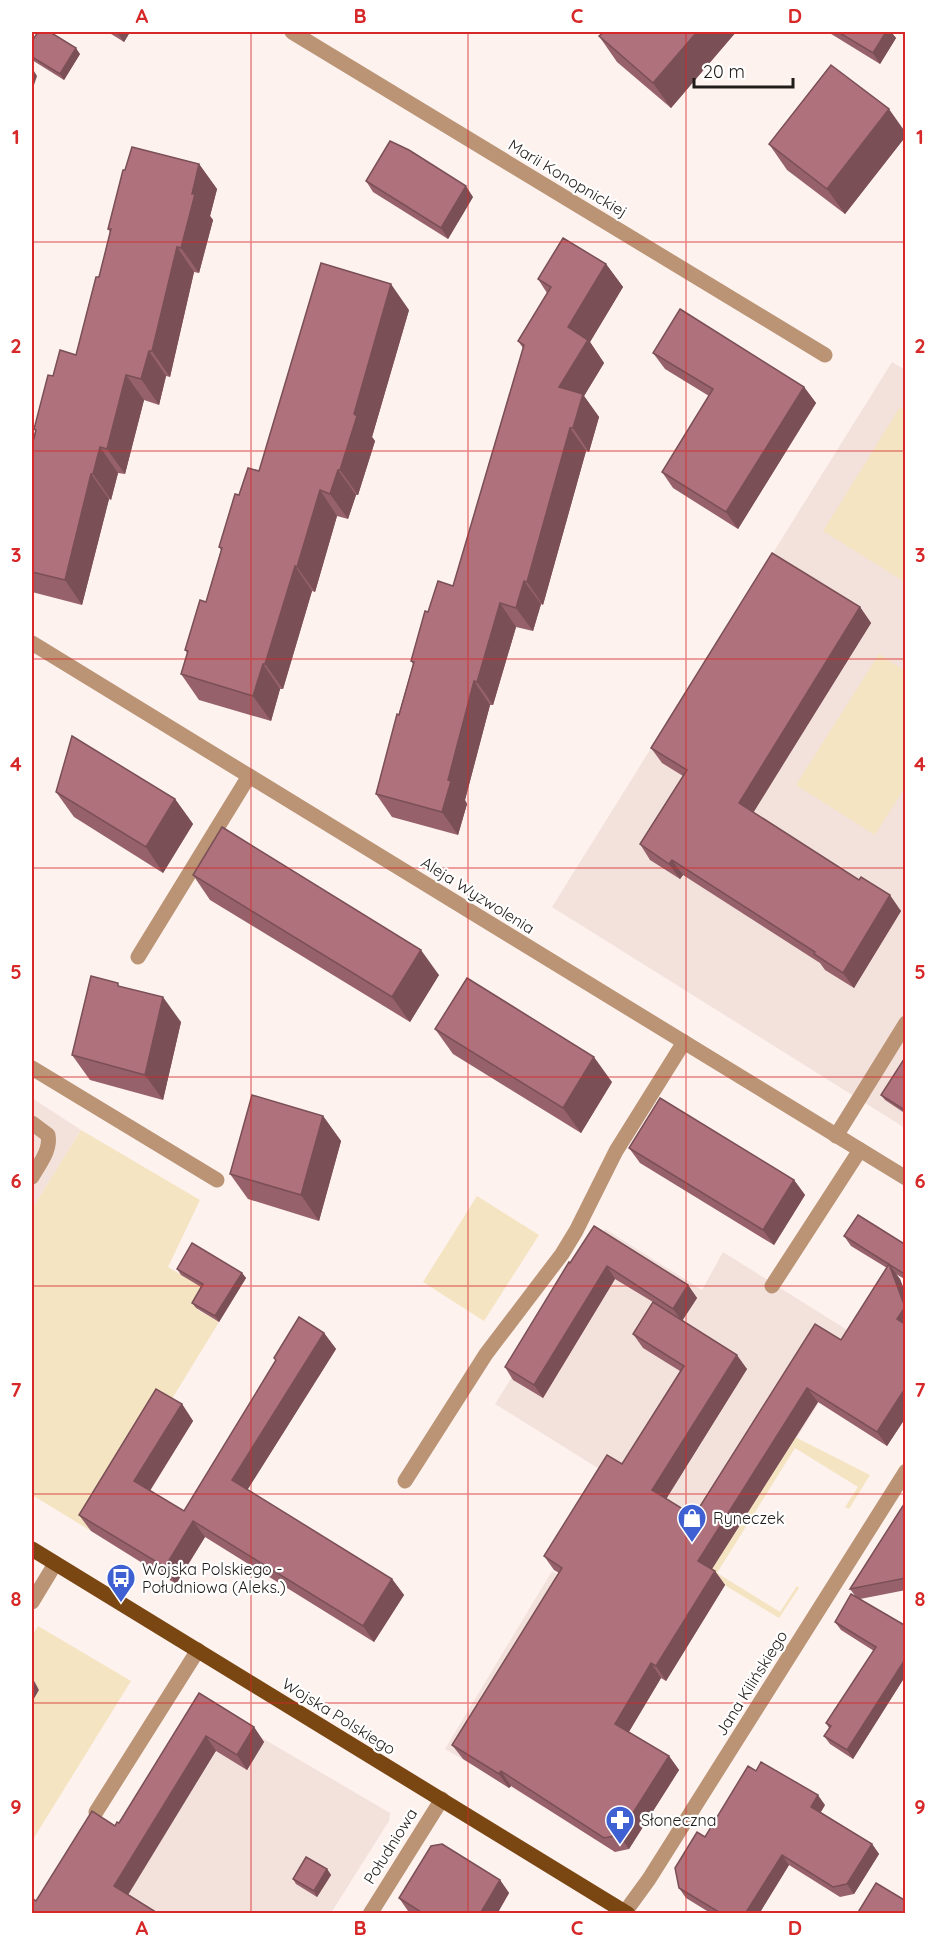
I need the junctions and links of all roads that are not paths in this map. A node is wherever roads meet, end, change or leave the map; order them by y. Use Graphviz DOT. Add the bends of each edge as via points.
graph roads {
  1 [pos="292,32"];
  2 [pos="825,356"];
  3 [pos="32,643"];
  4 [pos="249,776"];
  5 [pos="138,957"];
  6 [pos="906,1023"];
  7 [pos="684,1042"];
  8 [pos="32,1068"];
  9 [pos="32,1123"];
  10 [pos="836,1136"];
  11 [pos="860,1150"];
  12 [pos="32,1177"];
  13 [pos="906,1178"];
  14 [pos="217,1180"];
  15 [pos="772,1286"];
  16 [pos="906,1472"];
  17 [pos="405,1481"];
  18 [pos="32,1549"];
  19 [pos="55,1564"];
  20 [pos="32,1602"];
  21 [pos="198,1650"];
  22 [pos="442,1799"];
  23 [pos="96,1812"];
  24 [pos="626,1913"];
  25 [pos="370,1914"];
  1 -- 2 [label="street, Marii Konopnickiej"];
  3 -- 4 [label="street, Aleja Wyzwolenia"];
  4 -- 5 [label="street"];
  4 -- 7 [label="street, Aleja Wyzwolenia"];
  6 -- 10 [label="street"];
  7 -- 10 [label="street, Aleja Wyzwolenia"];
  7 -- 17 [label="street" via="616,1151 562,1254 486,1354"];
  8 -- 14 [label="street"];
  9 -- 12 [label="street" via="48,1135 50,1143"];
  10 -- 11 [label="street, Aleja Wyzwolenia"];
  11 -- 13 [label="street, Aleja Wyzwolenia"];
  11 -- 15 [label="street"];
  16 -- 24 [label="street, Jana Kilińskiego"];
  18 -- 19 [label="main road, Wojska Polskiego"];
  19 -- 20 [label="street"];
  19 -- 21 [label="main road, Wojska Polskiego"];
  21 -- 22 [label="main road, Wojska Polskiego"];
  21 -- 23 [label="street"];
  22 -- 24 [label="main road, Wojska Polskiego"];
  22 -- 25 [label="street, Południowa"];
}
